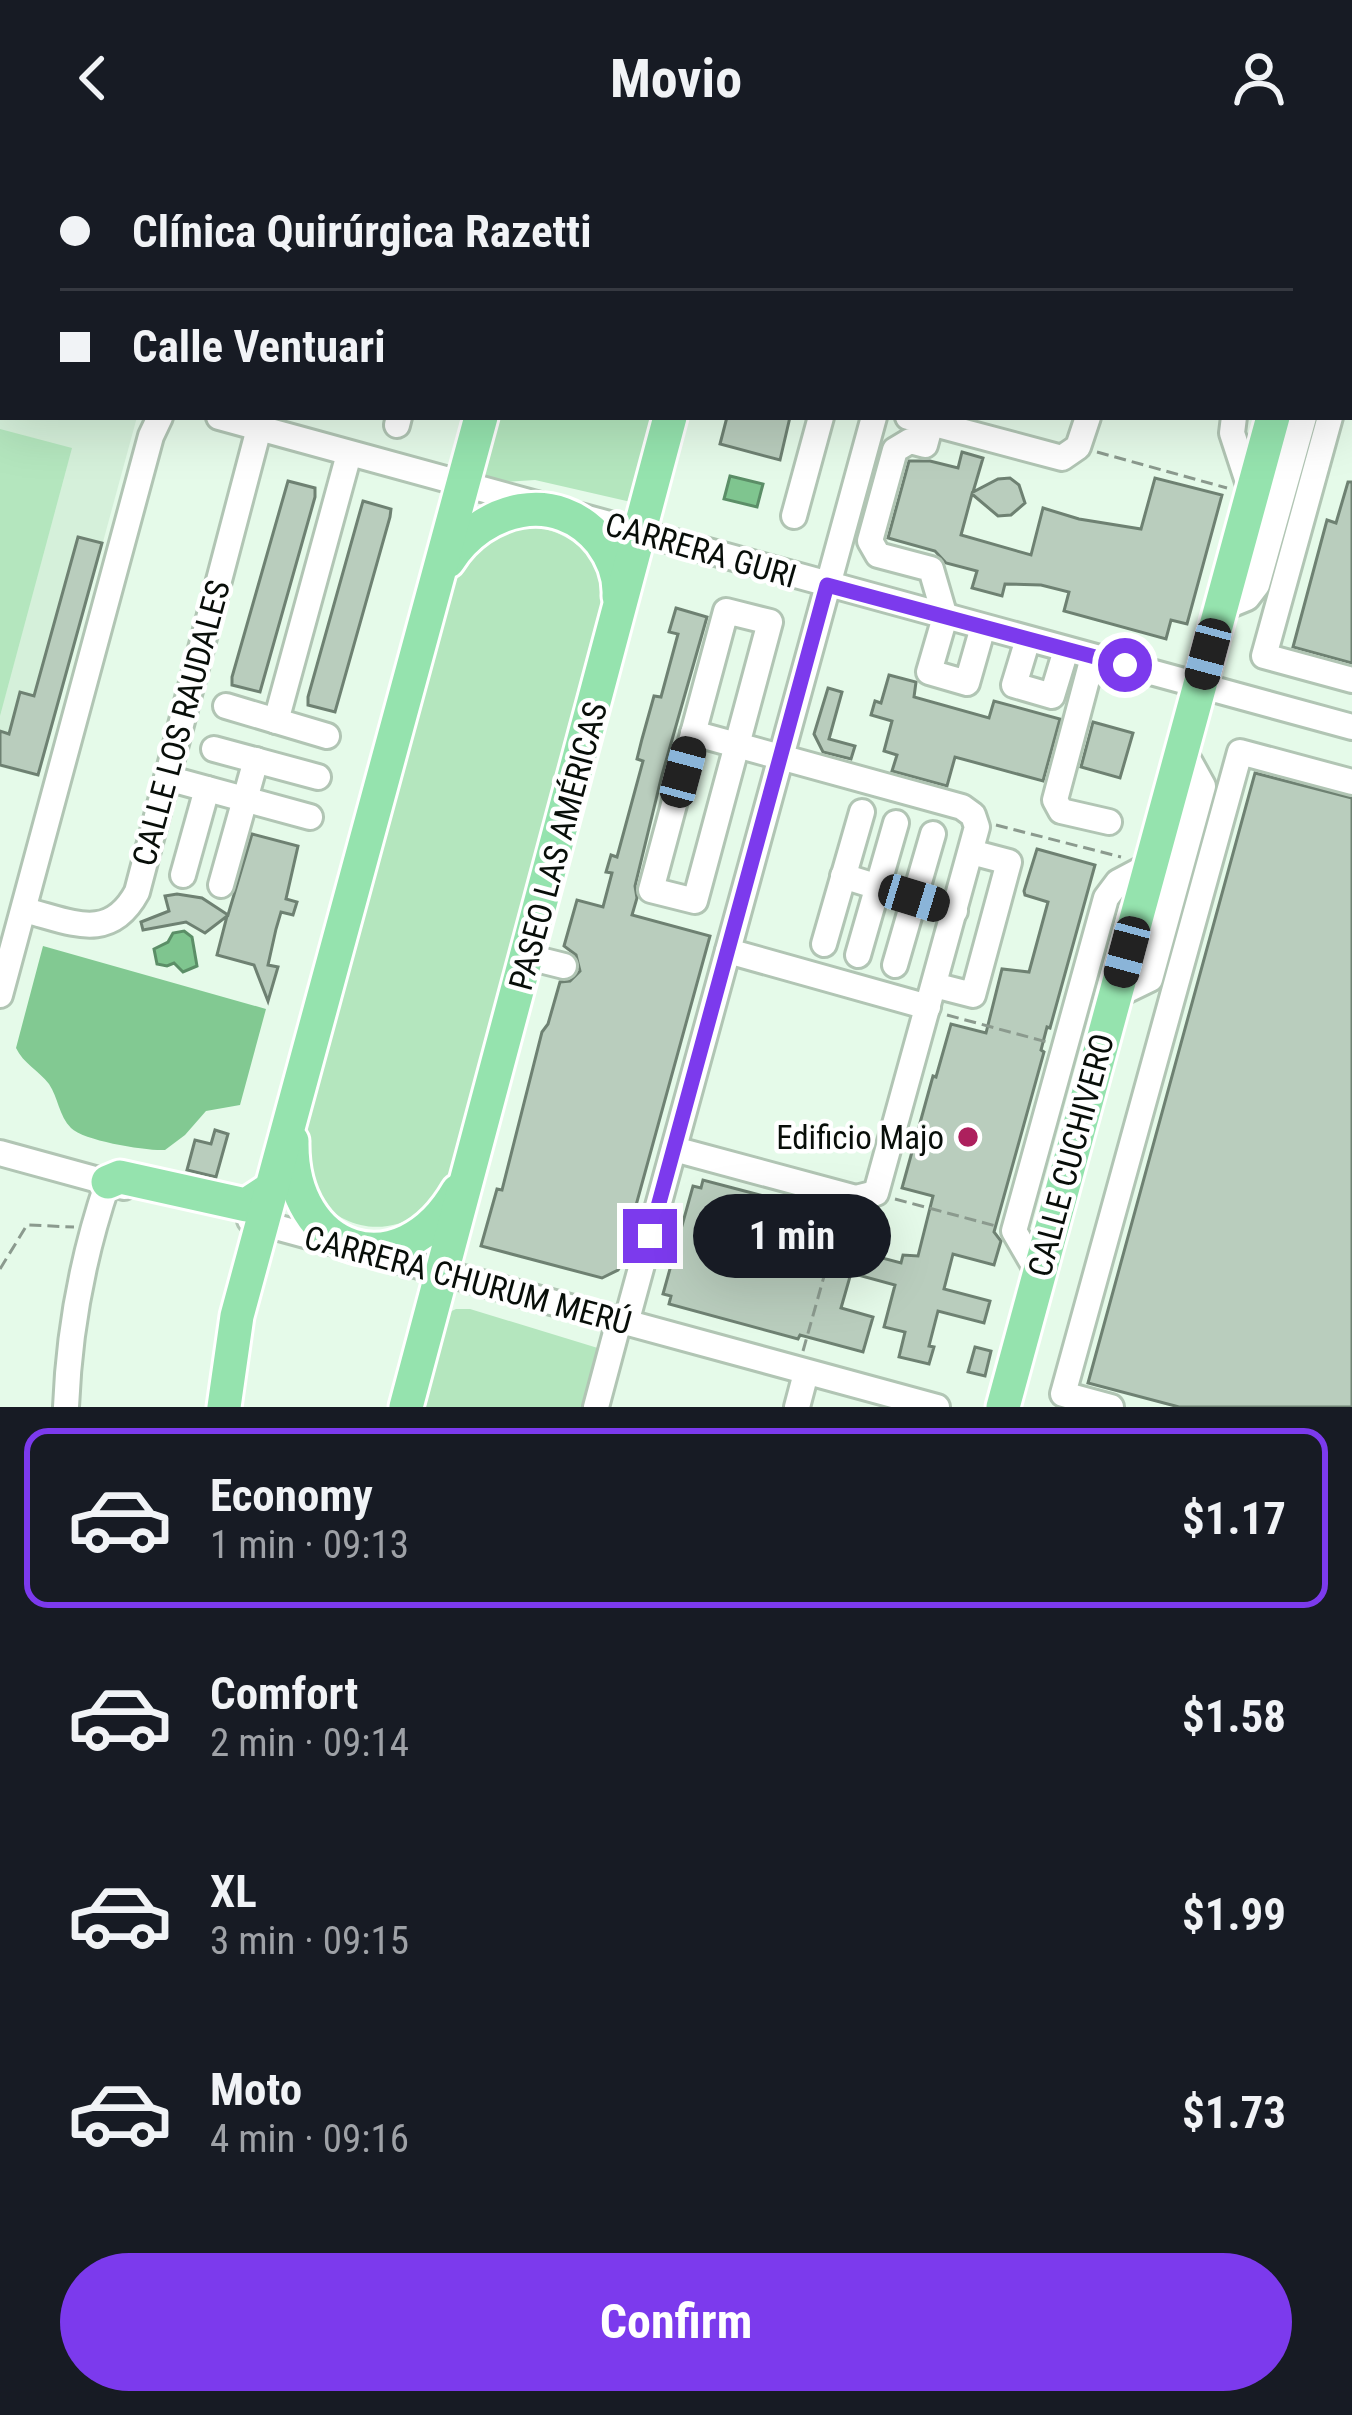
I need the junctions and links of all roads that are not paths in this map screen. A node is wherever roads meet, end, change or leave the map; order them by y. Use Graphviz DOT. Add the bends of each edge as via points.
graph roads {
  1 [pos="159,420"];
  2 [pos="480,420"];
  3 [pos="669,420"];
  4 [pos="820,420"];
  5 [pos="873,420"];
  6 [pos="920,420"];
  7 [pos="1087,420"];
  8 [pos="1234,420"];
  9 [pos="1272,420"];
  10 [pos="1303,420"];
  11 [pos="1329,420"];
  12 [pos="260,423"];
  13 [pos="349,454"];
  14 [pos="463,484"];
  15 [pos="1252,494"];
  16 [pos="559,510"];
  17 [pos="794,516"];
  18 [pos="639,534"];
  19 [pos="435,585"];
  20 [pos="827,585"];
  21 [pos="1220,610"];
  22 [pos="945,617"];
  23 [pos="618,622"];
  24 [pos="983,627"];
  25 [pos="1028,639"];
  26 [pos="1066,650"];
  27 [pos="1093,657"];
  28 [pos="1352,680"];
  29 [pos="1199,686"];
  30 [pos="226,706"];
  31 [pos="276,721"];
  32 [pos="1352,727"];
  33 [pos="693,733"];
  34 [pos="327,736"];
  35 [pos="736,745"];
  36 [pos="214,748"];
  37 [pos="1182,748"];
  38 [pos="781,758"];
  39 [pos="256,760"];
  40 [pos="318,777"];
  41 [pos="167,778"];
  42 [pos="1352,782"];
  43 [pos="207,789"];
  44 [pos="245,800"];
  45 [pos="862,812"];
  46 [pos="310,817"];
  47 [pos="1109,822"];
  48 [pos="896,823"];
  49 [pos="933,834"];
  50 [pos="971,852"];
  51 [pos="1197,859"];
  52 [pos="1150,865"];
  53 [pos="183,875"];
  54 [pos="843,876"];
  55 [pos="221,885"];
  56 [pos="878,887"];
  57 [pos="914,898"];
  58 [pos="24,910"];
  59 [pos="955,911"];
  60 [pos="824,944"];
  61 [pos="858,955"];
  62 [pos="528,957"];
  63 [pos="717,963"];
  64 [pos="895,965"];
  65 [pos="564,967"];
  66 [pos="0,995"];
  67 [pos="1115,996"];
  68 [pos="930,1000"];
  69 [pos="293,1110"];
  70 [pos="674,1149"];
  71 [pos="0,1153"];
  72 [pos="475,1157"];
  73 [pos="108,1183"];
  74 [pos="272,1188"];
  75 [pos="262,1223"];
  76 [pos="352,1250"];
  77 [pos="443,1274"];
  78 [pos="1039,1274"];
  79 [pos="623,1322"];
  80 [pos="807,1373"];
  81 [pos="1106,1400"];
  82 [pos="66,1407"];
  83 [pos="224,1407"];
  84 [pos="406,1407"];
  85 [pos="596,1407"];
  86 [pos="797,1407"];
  87 [pos="809,1407"];
  88 [pos="937,1407"];
  89 [pos="1003,1407"];
  1 -- 58 [label="street"];
  2 -- 14 [label="main road"];
  3 -- 18 [label="main road, PASEO LAS AMÉRICAS"];
  4 -- 17 [label="street"];
  5 -- 20 [label="street"];
  6 -- 7 [label="street" via="1062,458 1078,446"];
  6 -- 22 [label="street" via="925,446 895,450 870,541 878,555 931,569"];
  8 -- 15 [label="street"];
  9 -- 15 [label="main road, CALLE CUCHIVERO"];
  10 -- 21 [label="street" via="1257,584"];
  11 -- 28 [label="street" via="1264,656"];
  12 -- 13 [label="street, CARRERA GURI"];
  12 -- 41 [label="street, CALLE LOS RAUDALES"];
  13 -- 14 [label="street, CARRERA GURI"];
  13 -- 31 [label="street"];
  14 -- 16 [label="street, CARRERA GURI"];
  14 -- 19 [label="main road"];
  15 -- 21 [label="main road, CALLE CUCHIVERO"];
  16 -- 18 [label="street, CARRERA GURI"];
  16 -- 19 [label="main road" via="490,519 461,542"];
  16 -- 23 [label="main road" via="606,549 619,587"];
  18 -- 20 [label="street, CARRERA GURI"];
  18 -- 23 [label="main road, PASEO LAS AMÉRICAS"];
  19 -- 69 [label="main road"];
  20 -- 22 [label="street, CARRERA GURI"];
  20 -- 38 [label="street"];
  21 -- 29 [label="main road, CALLE CUCHIVERO"];
  22 -- 24 [label="street, CARRERA GURI"];
  22 -- 24 [label="street" via="928,672 967,683"];
  23 -- 62 [label="main road, PASEO LAS AMÉRICAS"];
  24 -- 25 [label="street, CARRERA GURI"];
  25 -- 26 [label="street, CARRERA GURI"];
  25 -- 26 [label="street" via="1014,685 1052,696"];
  26 -- 27 [label="street, CARRERA GURI"];
  27 -- 29 [label="street, CARRERA GURI"];
  27 -- 47 [label="street" via="1055,800 1061,811"];
  29 -- 32 [label="street, CARRERA GURI"];
  29 -- 37 [label="main road, CALLE CUCHIVERO"];
  30 -- 31 [label="street"];
  31 -- 34 [label="street"];
  33 -- 35 [label="street"];
  33 -- 35 [label="street" via="726,611 770,622"];
  33 -- 35 [label="street" via="651,890 694,901"];
  35 -- 38 [label="street"];
  36 -- 39 [label="street"];
  37 -- 51 [label="street" via="1203,783"];
  37 -- 52 [label="main road, CALLE CUCHIVERO"];
  38 -- 50 [label="street" via="962,807 977,823"];
  38 -- 63 [label="street"];
  39 -- 40 [label="street"];
  39 -- 44 [label="street"];
  41 -- 43 [label="street"];
  41 -- 58 [label="street, CALLE LOS RAUDALES" via="137,892 118,917 98,926"];
  42 -- 51 [label="street" via="1276,769 1240,752"];
  43 -- 44 [label="street"];
  43 -- 53 [label="street"];
  44 -- 46 [label="street"];
  44 -- 55 [label="street"];
  45 -- 54 [label="street"];
  48 -- 56 [label="street"];
  49 -- 57 [label="street"];
  50 -- 59 [label="street"];
  50 -- 68 [label="street" via="1009,862 973,995"];
  51 -- 67 [label="street" via="1150,979"];
  51 -- 81 [label="street" via="1063,1394"];
  52 -- 67 [label="main road, CALLE CUCHIVERO"];
  52 -- 78 [label="street" via="1106,898 1014,1232"];
  54 -- 56 [label="street"];
  54 -- 60 [label="street"];
  56 -- 57 [label="street"];
  56 -- 61 [label="street"];
  57 -- 59 [label="street"];
  57 -- 64 [label="street"];
  58 -- 66 [label="street"];
  59 -- 68 [label="street"];
  62 -- 65 [label="street"];
  62 -- 72 [label="main road, PASEO LAS AMÉRICAS"];
  63 -- 68 [label="street"];
  63 -- 70 [label="street"];
  67 -- 78 [label="main road, CALLE CUCHIVERO"];
  68 -- 70 [label="street" via="876,1193 847,1196"];
  69 -- 74 [label="main road"];
  69 -- 76 [label="main road" via="303,1202"];
  70 -- 79 [label="street"];
  71 -- 73 [label="street, CARRERA CHURUM MERÚ"];
  72 -- 76 [label="main road" via="436,1222 395,1244"];
  72 -- 77 [label="main road, PASEO LAS AMÉRICAS"];
  73 -- 74 [label="main road" via="120,1177 246,1205"];
  73 -- 75 [label="street, CARRERA CHURUM MERÚ"];
  73 -- 82 [label="street" via="75,1314"];
  74 -- 75 [label="main road"];
  75 -- 76 [label="street, CARRERA CHURUM MERÚ"];
  75 -- 83 [label="main road"];
  76 -- 77 [label="street, CARRERA CHURUM MERÚ"];
  77 -- 79 [label="street, CARRERA CHURUM MERÚ"];
  77 -- 84 [label="main road, PASEO LAS AMÉRICAS"];
  78 -- 89 [label="main road, CALLE CUCHIVERO"];
  79 -- 80 [label="street, CARRERA CHURUM MERÚ"];
  79 -- 85 [label="street"];
  80 -- 86 [label="street"];
  80 -- 87 [label="street"];
  80 -- 88 [label="street, CARRERA CHURUM MERÚ"];
}
